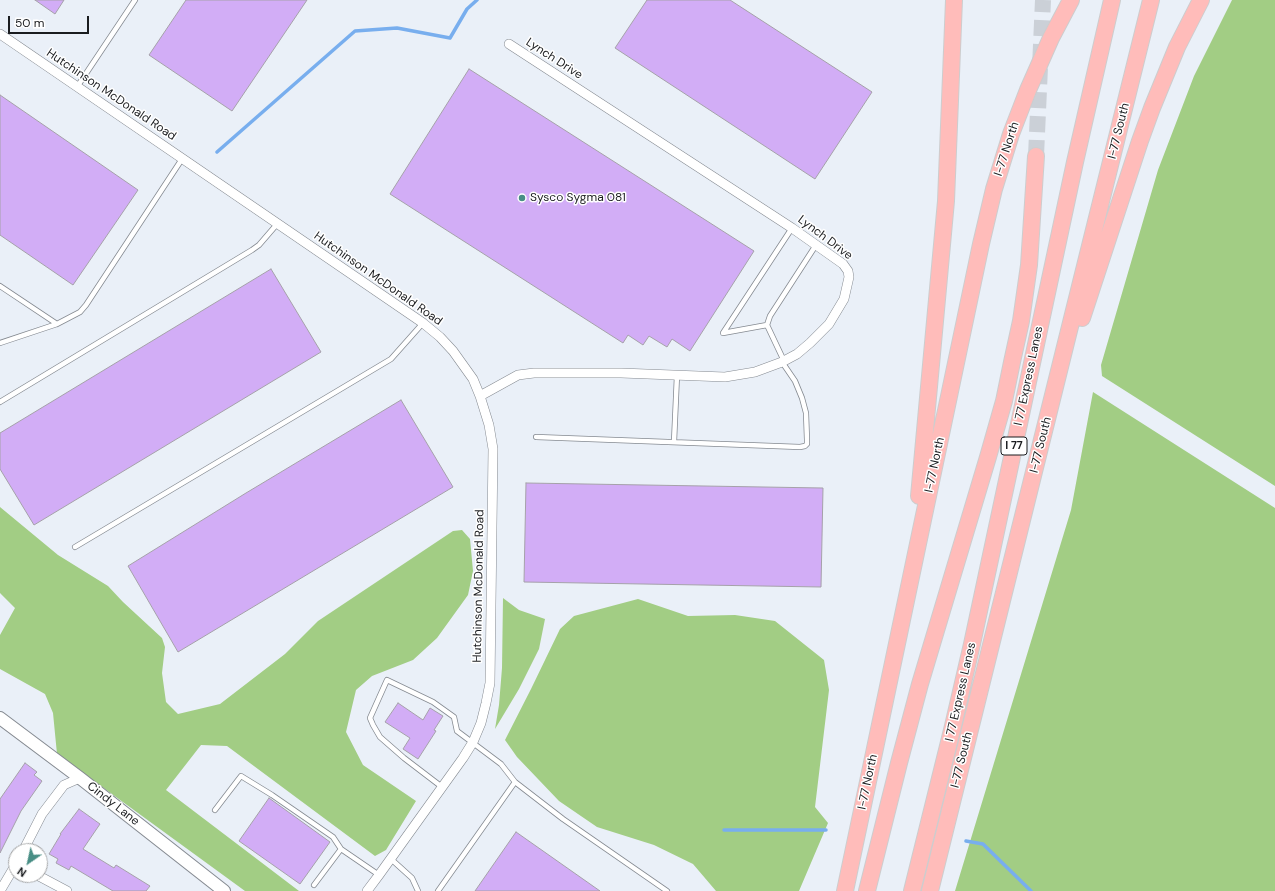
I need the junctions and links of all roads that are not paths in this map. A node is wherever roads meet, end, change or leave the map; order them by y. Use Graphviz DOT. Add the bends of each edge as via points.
graph roads {
  1 [pos="135,0"];
  2 [pos="954,0"];
  3 [pos="1071,0"];
  4 [pos="1112,0"];
  5 [pos="1151,0"];
  6 [pos="1201,0"];
  7 [pos="0,34"];
  8 [pos="509,44"];
  9 [pos="77,87"];
  10 [pos="1036,156"];
  11 [pos="182,158"];
  12 [pos="278,223"];
  13 [pos="792,228"];
  14 [pos="816,245"];
  15 [pos="0,286"];
  16 [pos="423,323"];
  17 [pos="57,324"];
  18 [pos="767,325"];
  19 [pos="0,343"];
  20 [pos="783,361"];
  21 [pos="677,375"];
  22 [pos="0,394"];
  23 [pos="480,396"];
  24 [pos="2,401"];
  25 [pos="536,437"];
  26 [pos="674,442"];
  27 [pos="1040,449"];
  28 [pos="75,547"];
  29 [pos="912,575"];
  30 [pos="0,718"];
  31 [pos="473,742"];
  32 [pos="80,778"];
  33 [pos="516,782"];
  34 [pos="442,787"];
  35 [pos="215,810"];
  36 [pos="27,843"];
  37 [pos="341,849"];
  38 [pos="390,859"];
  39 [pos="379,875"];
  40 [pos="8,878"];
  41 [pos="48,881"];
  42 [pos="314,885"];
  43 [pos="0,891"];
  44 [pos="67,891"];
  45 [pos="224,891"];
  46 [pos="367,891"];
  47 [pos="418,891"];
  48 [pos="438,891"];
  49 [pos="667,891"];
  50 [pos="845,891"];
  51 [pos="867,891"];
  52 [pos="912,891"];
  53 [pos="930,891"];
  1 -- 9 [label="lane"];
  2 -- 29 [label="highway" via="948,180"];
  3 -- 29 [label="highway, I-77 North" via="1028,90 1002,161"];
  4 -- 52 [label="highway, I 77 Express Lanes / I 77" via="972,644"];
  5 -- 27 [label="highway, I-77 South / I 77"];
  6 -- 27 [label="highway" via="1174,53 1140,141"];
  7 -- 9 [label="street, Hutchinson McDonald Road"];
  8 -- 13 [label="street, Lynch Drive"];
  9 -- 11 [label="street, Hutchinson McDonald Road"];
  10 -- 51 [label="highway, I 77 Express Lanes / I 77" via="1029,265 1021,321 1004,401 920,684"];
  11 -- 12 [label="street, Hutchinson McDonald Road"];
  11 -- 17 [label="lane" via="80,312"];
  12 -- 16 [label="street, Hutchinson McDonald Road"];
  12 -- 24 [label="lane" via="252,250"];
  13 -- 14 [label="street, Lynch Drive"];
  13 -- 18 [label="lane" via="723,333"];
  14 -- 18 [label="lane" via="770,316"];
  14 -- 20 [label="street, Lynch Drive" via="843,264 848,271 844,298 829,324 797,354"];
  15 -- 17 [label="lane"];
  16 -- 23 [label="street, Hutchinson McDonald Road" via="454,351 473,379"];
  16 -- 28 [label="lane" via="391,359"];
  17 -- 19 [label="lane"];
  18 -- 20 [label="lane"];
  20 -- 21 [label="street, Lynch Drive" via="755,372 725,377"];
  20 -- 26 [label="lane" via="795,381 806,413 805,446"];
  21 -- 23 [label="street, Lynch Drive" via="534,373 518,375"];
  21 -- 26 [label="lane"];
  22 -- 24 [label="lane"];
  23 -- 31 [label="street, Hutchinson McDonald Road" via="493,449 490,683 481,723"];
  25 -- 26 [label="lane"];
  27 -- 53 [label="highway, I-77 South / I 77"];
  29 -- 50 [label="highway, I-77 North"];
  30 -- 32 [label="main road, Cindy Lane"];
  31 -- 33 [label="lane" via="501,764"];
  31 -- 34 [label="street, Hutchinson McDonald Road"];
  31 -- 34 [label="lane" via="457,731 454,717 432,702 387,680 370,718 373,725 380,737"];
  32 -- 36 [label="street" via="64,785 42,814"];
  32 -- 45 [label="main road, Cindy Lane"];
  33 -- 48 [label="lane"];
  33 -- 49 [label="lane" via="563,819"];
  34 -- 38 [label="street, Hutchinson McDonald Road"];
  35 -- 37 [label="lane" via="241,776 333,837"];
  37 -- 39 [label="lane"];
  37 -- 42 [label="lane"];
  38 -- 39 [label="street, Hutchinson McDonald Road"];
  38 -- 47 [label="lane" via="412,878"];
  39 -- 46 [label="street, Hutchinson McDonald Road"];
  40 -- 43 [label="street"];
  41 -- 44 [label="street"];
}
